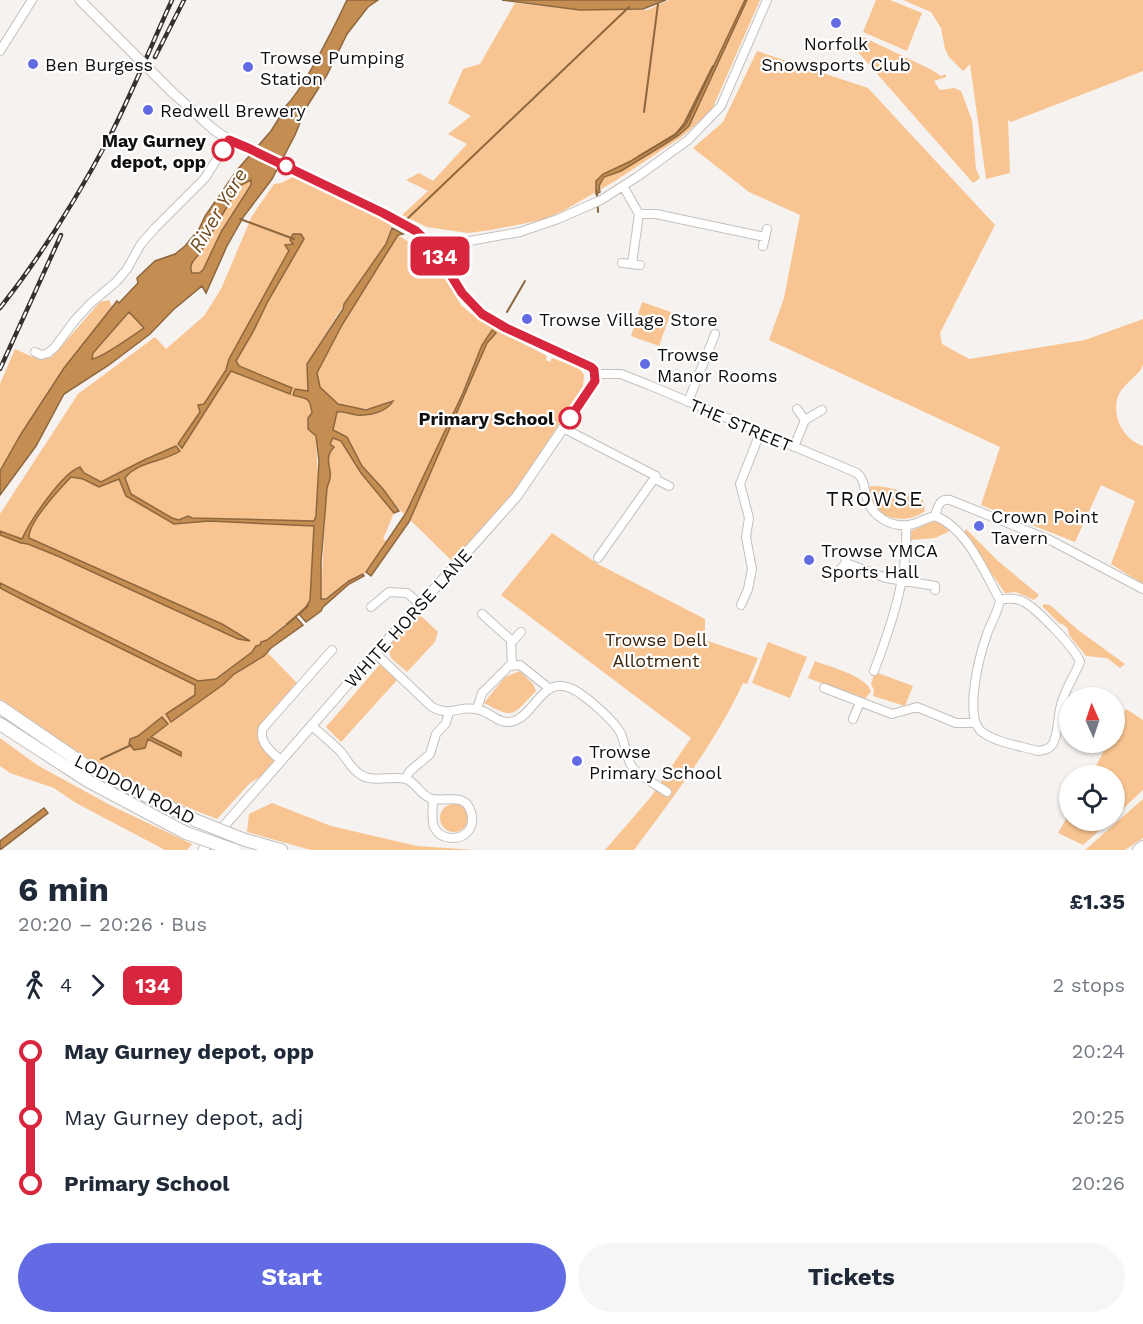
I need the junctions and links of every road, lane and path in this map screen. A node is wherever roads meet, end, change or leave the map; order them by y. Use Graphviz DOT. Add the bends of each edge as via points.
graph roads {
  1 [pos="32,0"];
  2 [pos="80,0"];
  3 [pos="767,0"];
  4 [pos="0,51"];
  5 [pos="229,140"];
  6 [pos="623,186"];
  7 [pos="639,214"];
  8 [pos="765,237"];
  9 [pos="439,254"];
  10 [pos="622,262"];
  11 [pos="715,334"];
  12 [pos="35,352"];
  13 [pos="596,374"];
  14 [pos="688,402"];
  15 [pos="797,409"];
  16 [pos="822,411"];
  17 [pos="805,420"];
  18 [pos="563,428"];
  19 [pos="760,433"];
  20 [pos="794,447"];
  21 [pos="656,476"];
  22 [pos="669,486"];
  23 [pos="934,516"];
  24 [pos="906,525"];
  25 [pos="845,551"];
  26 [pos="598,558"];
  27 [pos="846,563"];
  28 [pos="838,572"];
  29 [pos="901,581"];
  30 [pos="1143,589"];
  31 [pos="935,590"];
  32 [pos="1000,600"];
  33 [pos="421,604"];
  34 [pos="741,605"];
  35 [pos="370,607"];
  36 [pos="482,614"];
  37 [pos="521,632"];
  38 [pos="512,640"];
  39 [pos="332,650"];
  40 [pos="375,653"];
  41 [pos="512,665"];
  42 [pos="874,671"];
  43 [pos="824,688"];
  44 [pos="549,689"];
  45 [pos="860,702"];
  46 [pos="0,707"];
  47 [pos="477,709"];
  48 [pos="449,712"];
  49 [pos="853,719"];
  50 [pos="975,723"];
  51 [pos="0,724"];
  52 [pos="312,726"];
  53 [pos="280,760"];
  54 [pos="406,779"];
  55 [pos="667,792"];
  56 [pos="433,799"];
  57 [pos="1143,847"];
  58 [pos="203,850"];
  59 [pos="234,850"];
  60 [pos="281,850"];
  61 [pos="1139,850"];
  1 -- 4 [label="street"];
  2 -- 5 [label="street, THE STREET, bridge" via="172,92"];
  3 -- 6 [label="street" via="717,112 688,140"];
  5 -- 9 [label="street, THE STREET" via="383,213 416,231"];
  5 -- 12 [label="street" via="205,178 141,244 116,282 91,303 48,353"];
  6 -- 7 [label="street"];
  6 -- 9 [label="street" via="558,219 520,232 464,242"];
  7 -- 8 [label="street" via="656,214"];
  7 -- 10 [label="street" via="635,264"];
  9 -- 13 [label="street, THE STREET" via="462,293 482,314 591,367"];
  11 -- 14 [label="street"];
  13 -- 14 [label="street, THE STREET" via="621,374"];
  13 -- 18 [label="street, WHITE HORSE LANE"];
  14 -- 19 [label="street, THE STREET"];
  15 -- 17 [label="street"];
  16 -- 17 [label="street"];
  17 -- 20 [label="street"];
  18 -- 21 [label="street"];
  18 -- 33 [label="street, WHITE HORSE LANE" via="517,496"];
  19 -- 20 [label="street, THE STREET"];
  19 -- 34 [label="street" via="740,484 749,518 746,537 752,569"];
  20 -- 24 [label="street, THE STREET" via="857,473 862,478 867,502 877,515 890,523"];
  21 -- 22 [label="street"];
  21 -- 26 [label="street"];
  23 -- 24 [label="street"];
  23 -- 30 [label="street" via="940,502 951,500 1050,540"];
  23 -- 32 [label="street" via="961,537"];
  24 -- 29 [label="street"];
  25 -- 27 [label="street"];
  27 -- 28 [label="street"];
  27 -- 29 [label="street"];
  29 -- 31 [label="street" via="935,586"];
  29 -- 42 [label="street"];
  32 -- 50 [label="street" via="977,674"];
  32 -- 50 [label="street" via="1023,601 1058,633 1080,662 1066,688 1054,741 1046,750 990,736"];
  33 -- 35 [label="street" via="407,593 389,592"];
  33 -- 40 [label="street, WHITE HORSE LANE"];
  36 -- 38 [label="street"];
  37 -- 38 [label="street"];
  38 -- 41 [label="street"];
  39 -- 53 [label="street" via="263,728 261,737"];
  40 -- 48 [label="street" via="432,707"];
  40 -- 52 [label="street, WHITE HORSE LANE"];
  41 -- 44 [label="street" via="520,665"];
  41 -- 47 [label="street" via="482,693"];
  43 -- 45 [label="street"];
  44 -- 47 [label="street" via="515,721 499,722"];
  44 -- 55 [label="street" via="569,687 614,723 634,769"];
  45 -- 49 [label="street"];
  45 -- 50 [label="street" via="891,714 917,707 956,723"];
  46 -- 60 [label="highway, LODDON ROAD, bridge" via="85,765 196,821"];
  47 -- 48 [label="street"];
  48 -- 54 [label="street" via="430,754"];
  51 -- 59 [label="highway, LODDON ROAD, bridge" via="88,781 186,833"];
  52 -- 53 [label="street, WHITE HORSE LANE"];
  52 -- 54 [label="street" via="360,775"];
  53 -- 58 [label="street, WHITE HORSE LANE"];
  54 -- 56 [label="street"];
  56 -- 56 [label="street" via="464,801 472,816 466,833 449,838 437,831"];
  57 -- 61 [label="highway"];
}
